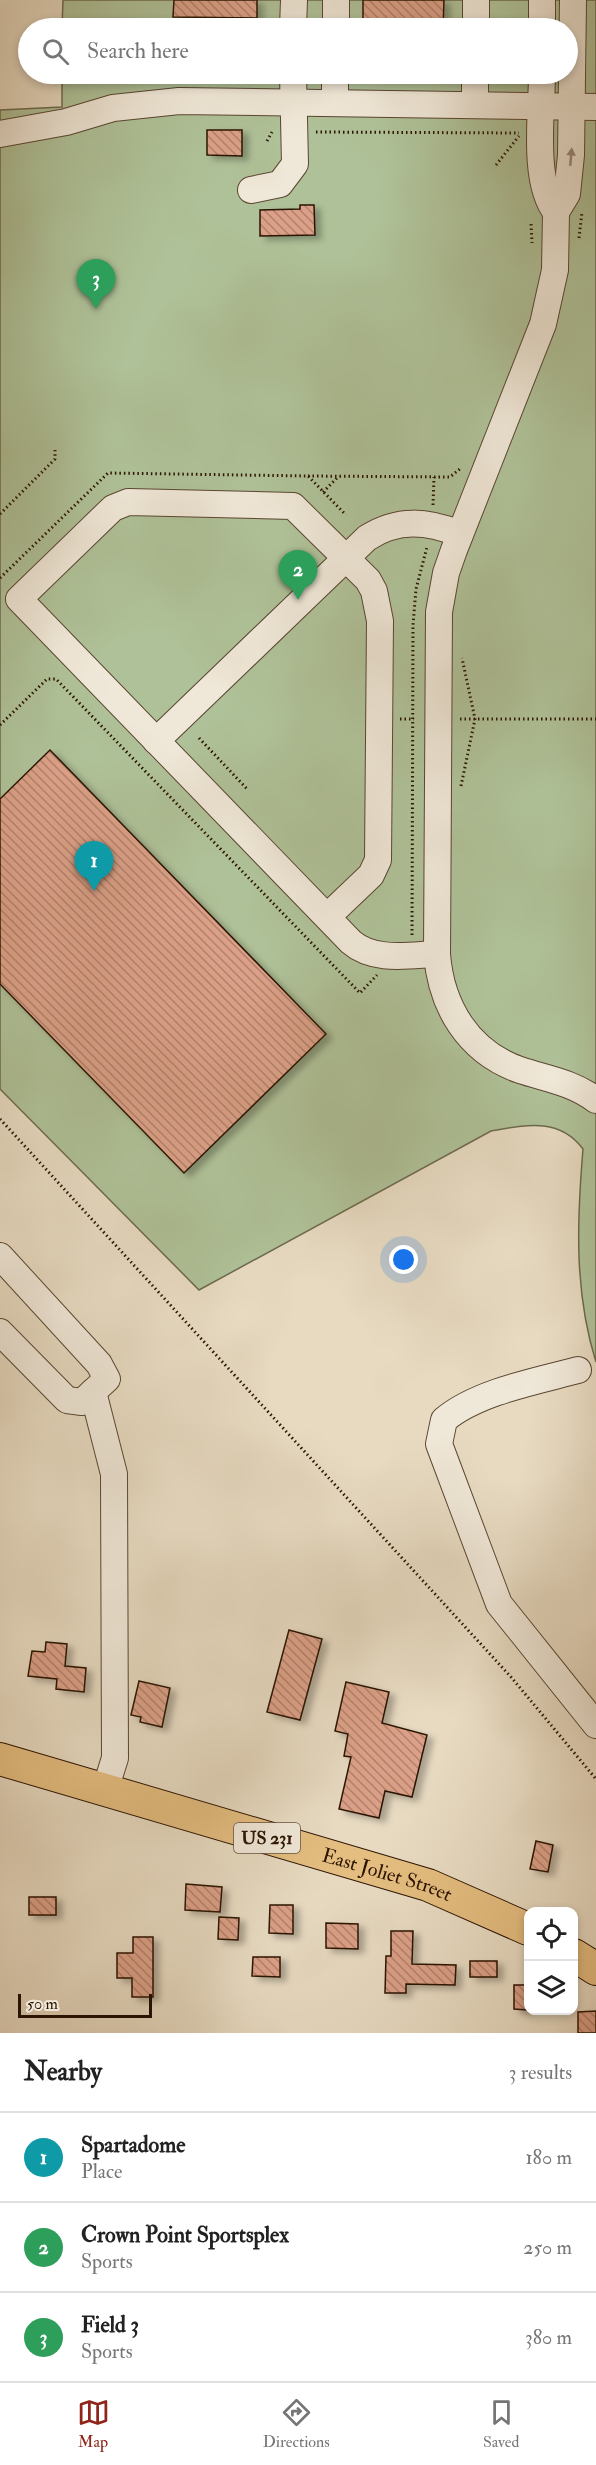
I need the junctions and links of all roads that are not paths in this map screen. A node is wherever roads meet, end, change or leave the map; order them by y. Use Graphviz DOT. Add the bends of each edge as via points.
graph roads {
  1 [pos="294,0"];
  2 [pos="336,0"];
  3 [pos="476,0"];
  4 [pos="542,0"];
  5 [pos="573,0"];
  6 [pos="293,18"];
  7 [pos="336,18"];
  8 [pos="476,18"];
  9 [pos="542,18"];
  10 [pos="575,18"];
  11 [pos="578,48"];
  12 [pos="293,84"];
  13 [pos="335,84"];
  14 [pos="476,84"];
  15 [pos="542,84"];
  16 [pos="293,103"];
  17 [pos="335,103"];
  18 [pos="475,105"];
  19 [pos="542,106"];
  20 [pos="584,106"];
  21 [pos="0,134"];
  22 [pos="251,190"];
  23 [pos="556,212"];
  24 [pos="460,534"];
  25 [pos="346,557"];
  26 [pos="156,741"];
  27 [pos="327,917"];
  28 [pos="437,954"];
  29 [pos="596,1100"];
  30 [pos="0,1256"];
  31 [pos="0,1332"];
  32 [pos="578,1370"];
  33 [pos="93,1392"];
  34 [pos="596,1725"];
  35 [pos="0,1759"];
  36 [pos="105,1790"];
  37 [pos="524,1927"];
  38 [pos="578,1958"];
  39 [pos="596,1969"];
  1 -- 6 [label="lane"];
  2 -- 7 [label="lane"];
  3 -- 8 [label="lane"];
  4 -- 9 [label="lane"];
  5 -- 10 [label="lane"];
  11 -- 20 [label="lane"];
  12 -- 16 [label="lane"];
  13 -- 17 [label="lane"];
  14 -- 18 [label="lane"];
  15 -- 19 [label="lane"];
  16 -- 17 [label="lane"];
  16 -- 21 [label="lane" via="168,102 113,108 66,122"];
  16 -- 22 [label="lane" via="295,164 280,184"];
  17 -- 18 [label="lane"];
  18 -- 19 [label="lane"];
  19 -- 20 [label="lane"];
  19 -- 23 [label="lane" via="541,154 546,194"];
  23 -- 20 [label="lane, one-way" via="567,194 572,146"];
  23 -- 24 [label="lane" via="556,263 547,311"];
  24 -- 25 [label="lane" via="431,524 400,524 376,532"];
  24 -- 28 [label="lane" via="446,573 439,612"];
  25 -- 26 [label="lane"];
  25 -- 26 [label="lane" via="300,510 285,504 128,502 113,507 19,599"];
  25 -- 27 [label="lane" via="368,580 380,621 378,860 371,875"];
  26 -- 27 [label="lane"];
  27 -- 28 [label="lane" via="367,953"];
  28 -- 29 [label="lane" via="443,994 474,1043 504,1064 570,1084"];
  30 -- 33 [label="lane" via="99,1364 107,1379"];
  31 -- 33 [label="lane" via="67,1400 81,1402"];
  32 -- 34 [label="lane" via="462,1407 444,1420 440,1444 499,1604"];
  33 -- 36 [label="lane" via="114,1474 116,1522 115,1758"];
  35 -- 36 [label="main road, East Joliet Street / US 231"];
  36 -- 37 [label="main road, East Joliet Street / US 231" via="428,1885"];
  38 -- 39 [label="main road"];
}
